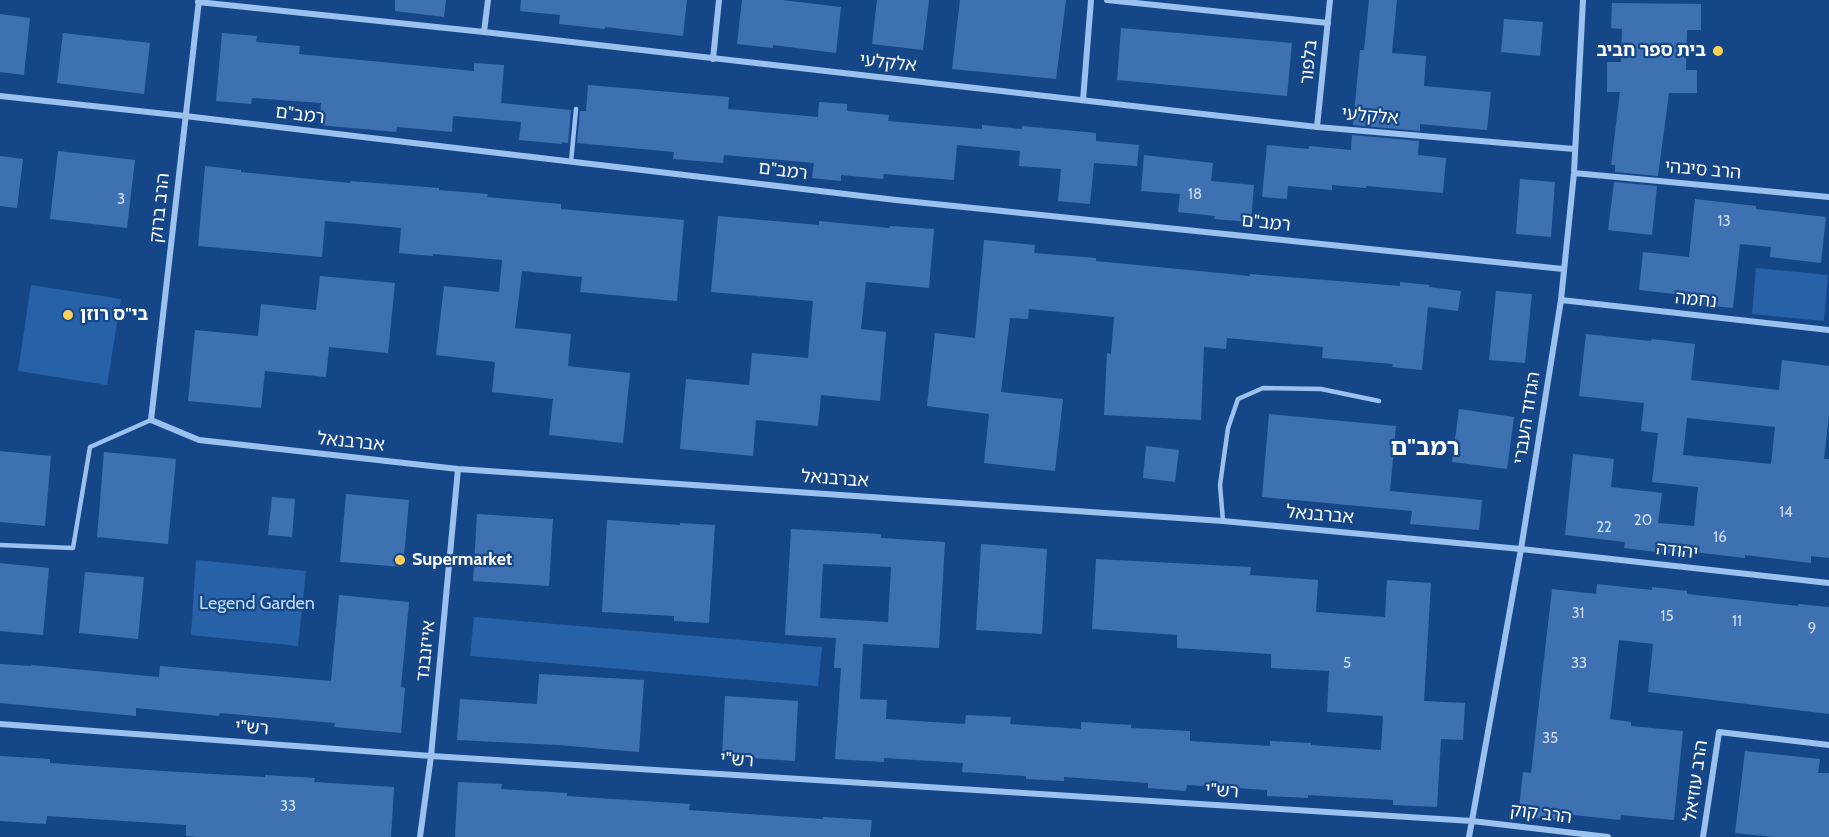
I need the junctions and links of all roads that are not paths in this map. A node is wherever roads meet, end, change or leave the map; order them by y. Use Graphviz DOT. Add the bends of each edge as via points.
graph roads {
  1 [pos="488,0"];
  2 [pos="719,0"];
  3 [pos="1091,0"];
  4 [pos="1107,0"];
  5 [pos="1330,0"];
  6 [pos="1583,0"];
  7 [pos="198,1"];
  8 [pos="1328,23"];
  9 [pos="484,32"];
  10 [pos="713,59"];
  11 [pos="0,96"];
  12 [pos="1083,99"];
  13 [pos="576,109"];
  14 [pos="185,116"];
  15 [pos="1317,127"];
  16 [pos="1574,149"];
  17 [pos="571,162"];
  18 [pos="1574,173"];
  19 [pos="1829,197"];
  20 [pos="1563,269"];
  21 [pos="1561,300"];
  22 [pos="1829,330"];
  23 [pos="1379,401"];
  24 [pos="152,420"];
  25 [pos="458,469"];
  26 [pos="1223,521"];
  27 [pos="0,545"];
  28 [pos="1521,549"];
  29 [pos="1829,583"];
  30 [pos="0,724"];
  31 [pos="1829,746"];
  32 [pos="430,756"];
  33 [pos="1472,821"];
  34 [pos="420,837"];
  35 [pos="1469,837"];
  36 [pos="1608,837"];
  37 [pos="1703,837"];
  1 -- 9 [label="street"];
  2 -- 10 [label="street"];
  3 -- 12 [label="street"];
  4 -- 8 [label="street"];
  5 -- 8 [label="street, בלפור"];
  6 -- 16 [label="street, הגדוד העברי"];
  7 -- 9 [label="street, אלקלעי"];
  7 -- 14 [label="street, הרב ברוק"];
  8 -- 15 [label="street, בלפור"];
  9 -- 10 [label="street, אלקלעי"];
  10 -- 12 [label="street, אלקלעי"];
  11 -- 14 [label="street, רמב\"ם"];
  12 -- 15 [label="street, אלקלעי"];
  13 -- 17 [label="lane"];
  14 -- 17 [label="street, רמב\"ם"];
  14 -- 24 [label="street, הרב ברוק"];
  15 -- 16 [label="street, אלקלעי"];
  16 -- 18 [label="street, הגדוד העברי"];
  17 -- 20 [label="street, רמב\"ם"];
  18 -- 19 [label="street, הרב סיבהי"];
  18 -- 20 [label="street, הגדוד העברי"];
  20 -- 21 [label="street, הגדוד העברי"];
  21 -- 22 [label="street, נחמה"];
  21 -- 28 [label="street, הגדוד העברי"];
  23 -- 26 [label="lane" via="1321,389 1263,388 1238,399 1228,428 1220,485"];
  24 -- 25 [label="street, אברבנאל" via="199,440"];
  24 -- 27 [label="lane" via="90,447 73,548"];
  25 -- 26 [label="street, אברבנאל"];
  25 -- 32 [label="street, אייזנבנד"];
  26 -- 28 [label="street, אברבנאל"];
  28 -- 29 [label="street, יהודה"];
  28 -- 33 [label="street, הגדוד העברי"];
  30 -- 32 [label="street, רש\"י"];
  31 -- 37 [label="street, הרב עוזיאל" via="1719,732"];
  32 -- 33 [label="street, רש\"י"];
  32 -- 34 [label="street, אייזנבנד"];
  33 -- 35 [label="street, הגדוד העברי"];
  33 -- 36 [label="street, הרב קוק"];
}
